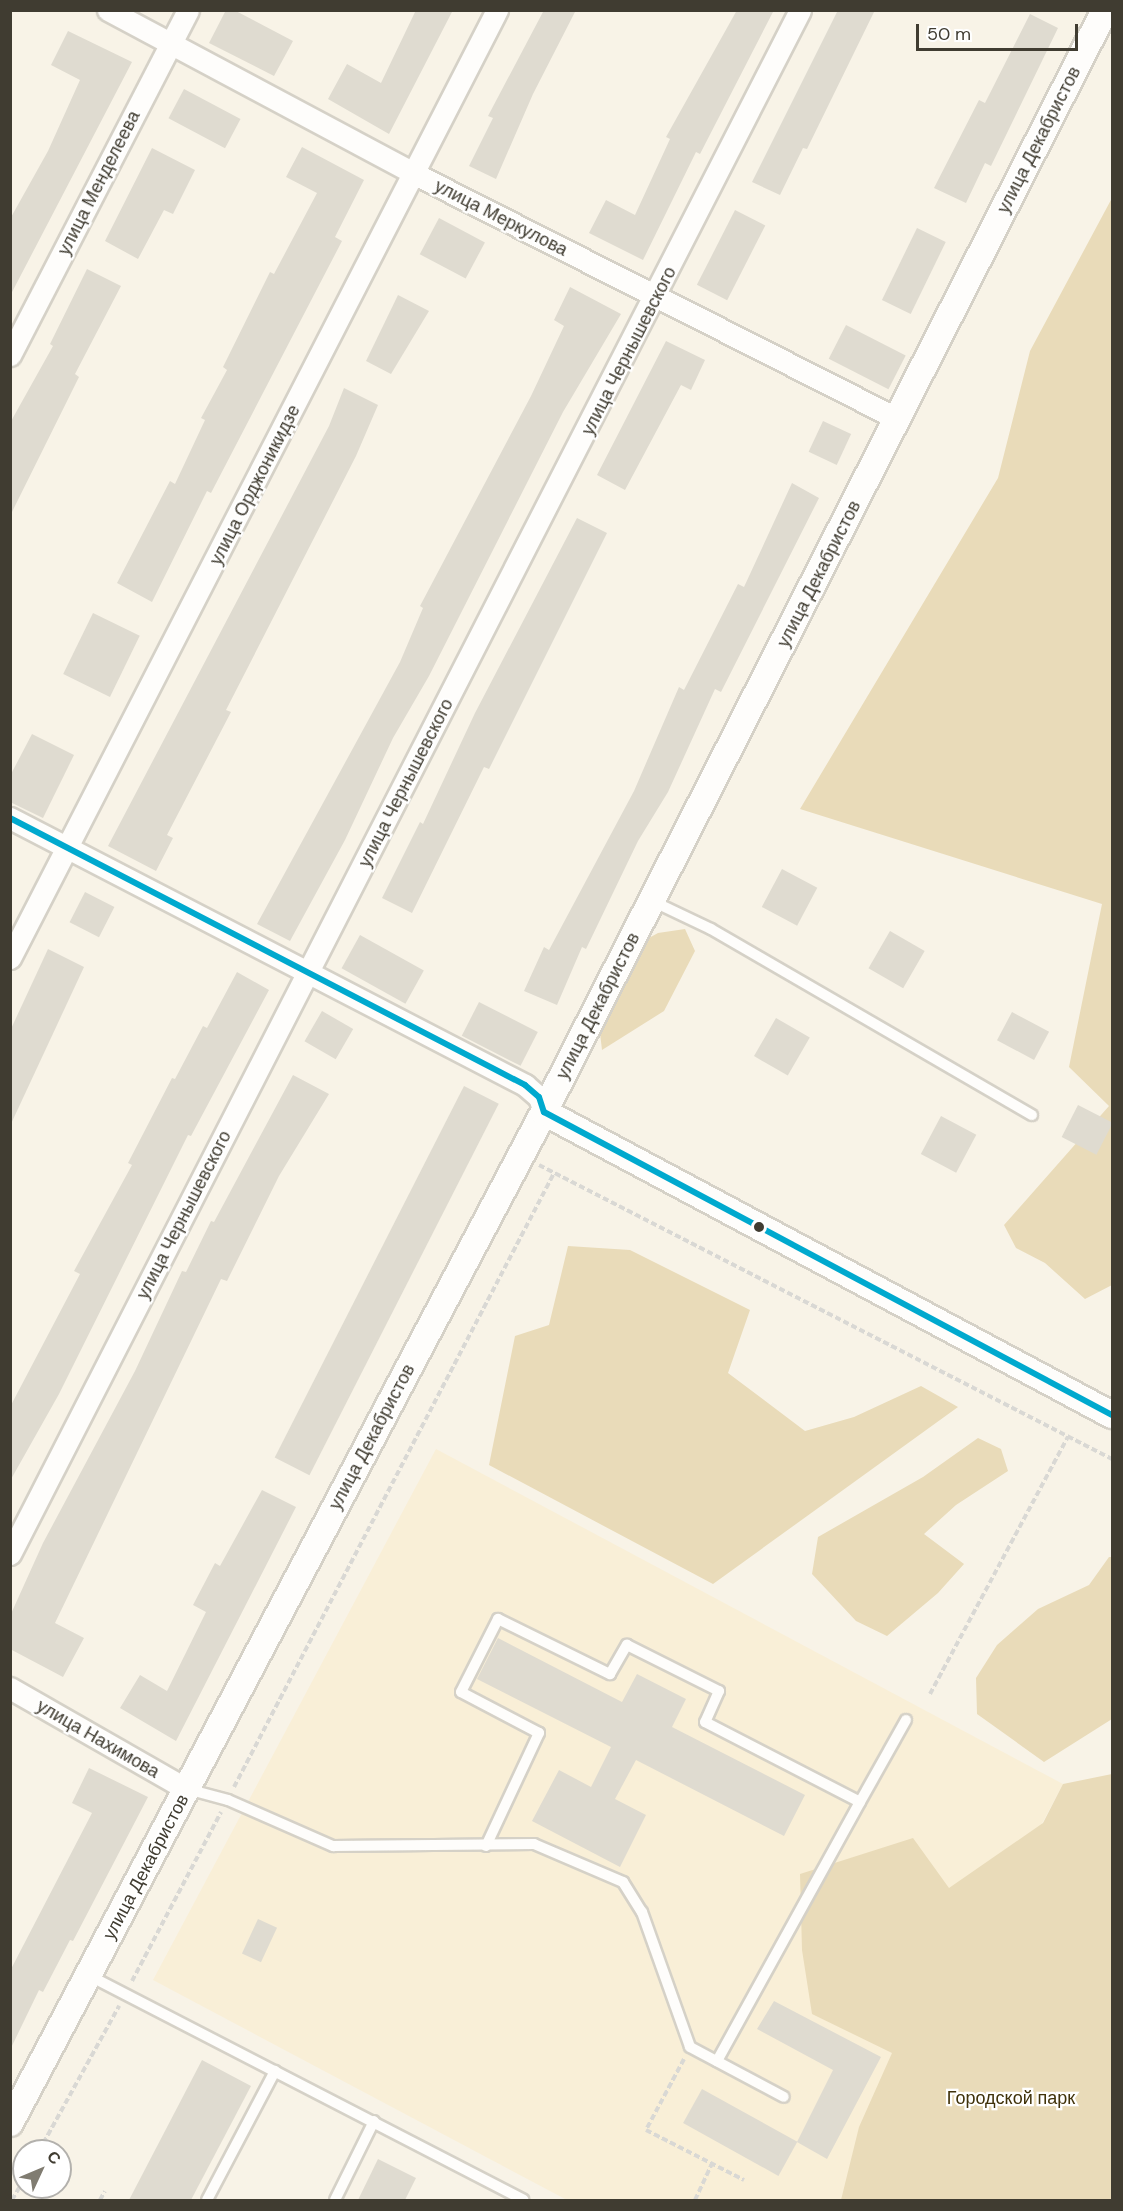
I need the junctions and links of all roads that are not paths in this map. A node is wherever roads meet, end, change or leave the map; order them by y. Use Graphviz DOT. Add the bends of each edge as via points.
graph roads {
  1 [pos="108,10"];
  2 [pos="188,10"];
  3 [pos="497,10"];
  4 [pos="800,10"];
  5 [pos="1105,10"];
  6 [pos="172,42"];
  7 [pos="414,174"];
  8 [pos="657,297"];
  9 [pos="10,355"];
  10 [pos="898,419"];
  11 [pos="10,818"];
  12 [pos="68,847"];
  13 [pos="652,901"];
  14 [pos="10,958"];
  15 [pos="309,971"];
  16 [pos="544,1112"];
  17 [pos="1032,1115"];
  18 [pos="1113,1415"];
  19 [pos="10,1554"];
  20 [pos="10,1688"];
  21 [pos="906,1719"];
  22 [pos="186,1789"];
  23 [pos="860,1802"];
  24 [pos="486,1846"];
  25 [pos="88,1975"];
  26 [pos="717,2061"];
  27 [pos="275,2071"];
  28 [pos="784,2097"];
  29 [pos="374,2121"];
  30 [pos="10,2123"];
  31 [pos="207,2200"];
  32 [pos="335,2200"];
  33 [pos="523,2200"];
  1 -- 6 [label="street, улица Меркулова"];
  2 -- 6 [label="street, улица Менделеева"];
  3 -- 7 [label="street, улица Орджоникидзе"];
  4 -- 8 [label="street, улица Чернышевского"];
  5 -- 10 [label="street, улица Декабристов"];
  6 -- 7 [label="street, улица Меркулова"];
  6 -- 9 [label="street, улица Менделеева"];
  7 -- 8 [label="street, улица Меркулова"];
  7 -- 12 [label="street, улица Орджоникидзе"];
  8 -- 10 [label="street, улица Меркулова"];
  8 -- 15 [label="street, улица Чернышевского"];
  10 -- 13 [label="street, улица Декабристов"];
  11 -- 12 [label="street"];
  12 -- 14 [label="street, улица Орджоникидзе"];
  12 -- 15 [label="street"];
  13 -- 16 [label="street, улица Декабристов"];
  13 -- 17 [label="lane" via="711,929"];
  15 -- 16 [label="street" via="525,1085 539,1098"];
  15 -- 19 [label="street, улица Чернышевского"];
  16 -- 18 [label="street"];
  16 -- 22 [label="street, улица Декабристов"];
  20 -- 22 [label="street, улица Нахимова"];
  21 -- 23 [label="lane"];
  22 -- 24 [label="lane" via="228,1800 333,1846"];
  22 -- 25 [label="street, улица Декабристов"];
  23 -- 24 [label="lane" via="705,1722 720,1691 627,1645 610,1674 498,1619 461,1692 539,1733"];
  23 -- 26 [label="lane"];
  24 -- 26 [label="lane" via="534,1844 623,1882 642,1912 690,2047"];
  25 -- 27 [label="lane"];
  25 -- 30 [label="street, улица Декабристов"];
  26 -- 28 [label="lane"];
  27 -- 29 [label="lane"];
  27 -- 31 [label="lane"];
  29 -- 32 [label="lane"];
  29 -- 33 [label="lane"];
}
